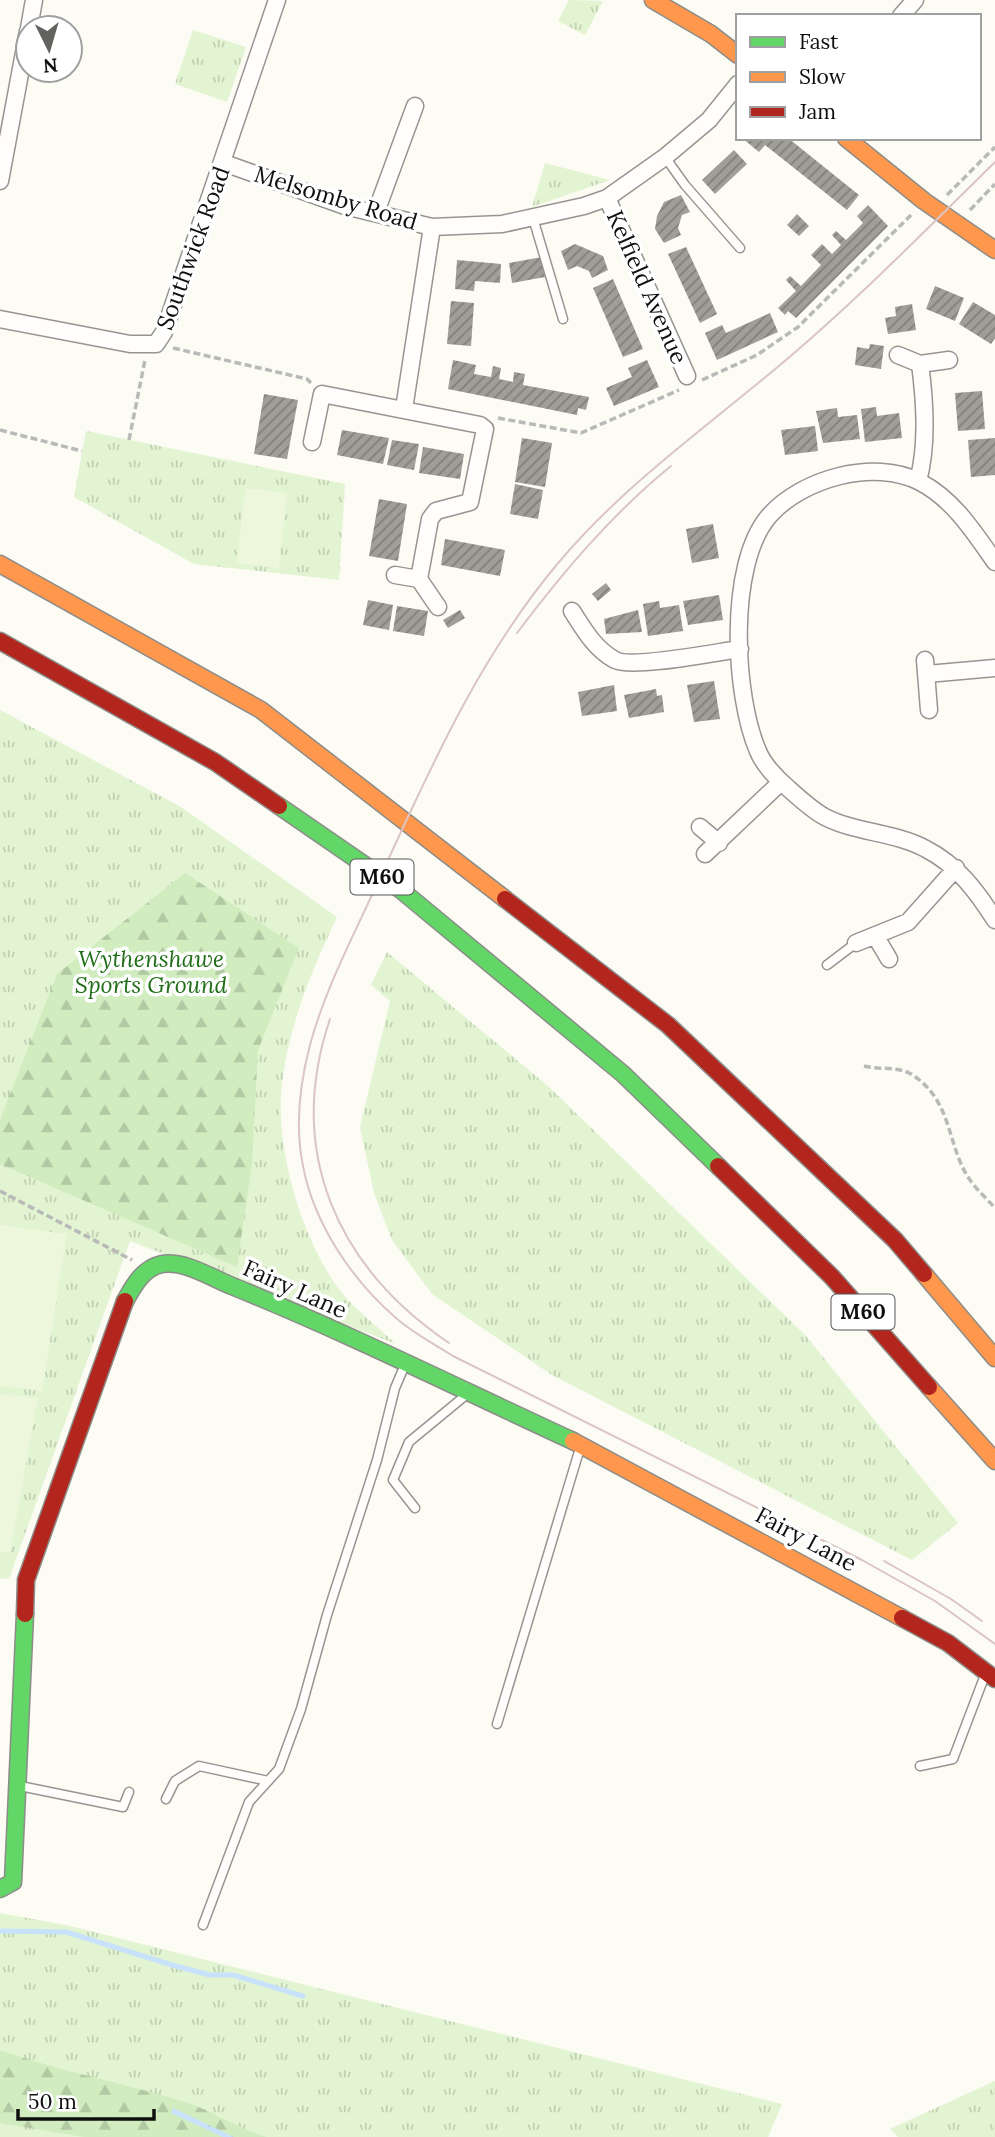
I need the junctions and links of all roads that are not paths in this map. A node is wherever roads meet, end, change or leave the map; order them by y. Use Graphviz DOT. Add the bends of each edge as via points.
graph roads {
  1 [pos="277,0"];
  2 [pos="653,0"];
  3 [pos="915,0"];
  4 [pos="903,14"];
  5 [pos="736,54"];
  6 [pos="18,84"];
  7 [pos="736,86"];
  8 [pos="415,106"];
  9 [pos="848,140"];
  10 [pos="665,158"];
  11 [pos="224,163"];
  12 [pos="0,181"];
  13 [pos="607,198"];
  14 [pos="376,212"];
  15 [pos="533,218"];
  16 [pos="432,227"];
  17 [pos="740,248"];
  18 [pos="995,250"];
  19 [pos="563,318"];
  20 [pos="0,319"];
  21 [pos="898,355"];
  22 [pos="949,360"];
  23 [pos="920,364"];
  24 [pos="687,376"];
  25 [pos="404,410"];
  26 [pos="312,442"];
  27 [pos="918,481"];
  28 [pos="995,562"];
  29 [pos="0,564"];
  30 [pos="395,575"];
  31 [pos="419,579"];
  32 [pos="439,607"];
  33 [pos="572,611"];
  34 [pos="0,641"];
  35 [pos="740,649"];
  36 [pos="995,668"];
  37 [pos="929,710"];
  38 [pos="781,782"];
  39 [pos="700,827"];
  40 [pos="719,843"];
  41 [pos="705,854"];
  42 [pos="956,868"];
  43 [pos="995,920"];
  44 [pos="876,937"];
  45 [pos="856,943"];
  46 [pos="889,960"];
  47 [pos="827,965"];
  48 [pos="995,1358"];
  49 [pos="405,1364"];
  50 [pos="468,1393"];
  51 [pos="581,1445"];
  52 [pos="995,1461"];
  53 [pos="415,1508"];
  54 [pos="991,1676"];
  55 [pos="497,1724"];
  56 [pos="920,1766"];
  57 [pos="268,1781"];
  58 [pos="17,1785"];
  59 [pos="129,1792"];
  60 [pos="166,1798"];
  61 [pos="0,1889"];
  62 [pos="203,1925"];
  1 -- 11 [label="street, Southwick Road"];
  2 -- 5 [label="main road"];
  3 -- 4 [label="street"];
  6 -- 12 [label="street"];
  7 -- 10 [label="street, Melsomby Road" via="709,120"];
  8 -- 14 [label="street"];
  9 -- 18 [label="main road"];
  10 -- 13 [label="street, Melsomby Road"];
  10 -- 17 [label="lane"];
  11 -- 14 [label="street, Melsomby Road" via="345,206"];
  11 -- 20 [label="street, Southwick Road" via="164,332 151,344"];
  13 -- 15 [label="street, Melsomby Road"];
  13 -- 24 [label="street, Kelfield Avenue"];
  14 -- 16 [label="street, Melsomby Road"];
  15 -- 16 [label="street, Melsomby Road"];
  15 -- 19 [label="lane"];
  16 -- 25 [label="street"];
  21 -- 23 [label="street"];
  22 -- 23 [label="street"];
  23 -- 27 [label="street" via="923,463"];
  25 -- 26 [label="street" via="322,394"];
  25 -- 31 [label="street" via="480,425 486,435 470,502 436,511 429,519"];
  27 -- 28 [label="street" via="952,505"];
  27 -- 35 [label="street" via="884,473 849,475 792,496 768,517 744,571 738,606"];
  29 -- 48 [label="main road, M60" via="261,710 668,1025 895,1240"];
  30 -- 31 [label="street"];
  31 -- 32 [label="street"];
  33 -- 35 [label="street" via="595,644 618,662"];
  34 -- 52 [label="main road, M60" via="215,762 443,925 623,1074 792,1238"];
  35 -- 38 [label="street" via="747,719 758,754"];
  36 -- 37 [label="street" via="926,667"];
  38 -- 40 [label="street"];
  38 -- 42 [label="street" via="825,817 925,848"];
  39 -- 40 [label="street"];
  40 -- 41 [label="street"];
  42 -- 43 [label="street"];
  42 -- 44 [label="street" via="908,922"];
  44 -- 45 [label="street"];
  44 -- 46 [label="street"];
  45 -- 47 [label="lane"];
  49 -- 50 [label="main road, Fairy Lane"];
  49 -- 57 [label="lane" via="301,1709 279,1769"];
  49 -- 58 [label="main road, Fairy Lane" via="178,1264 149,1269 135,1283 123,1305 26,1580"];
  50 -- 51 [label="main road, Fairy Lane"];
  50 -- 53 [label="lane" via="402,1453 393,1480"];
  51 -- 54 [label="main road, Fairy Lane" via="948,1643"];
  51 -- 55 [label="lane"];
  54 -- 56 [label="lane" via="953,1759"];
  57 -- 60 [label="lane" via="199,1766 175,1781"];
  57 -- 62 [label="lane" via="249,1802"];
  58 -- 59 [label="lane" via="123,1807"];
  58 -- 61 [label="main road" via="13,1882"];
}
